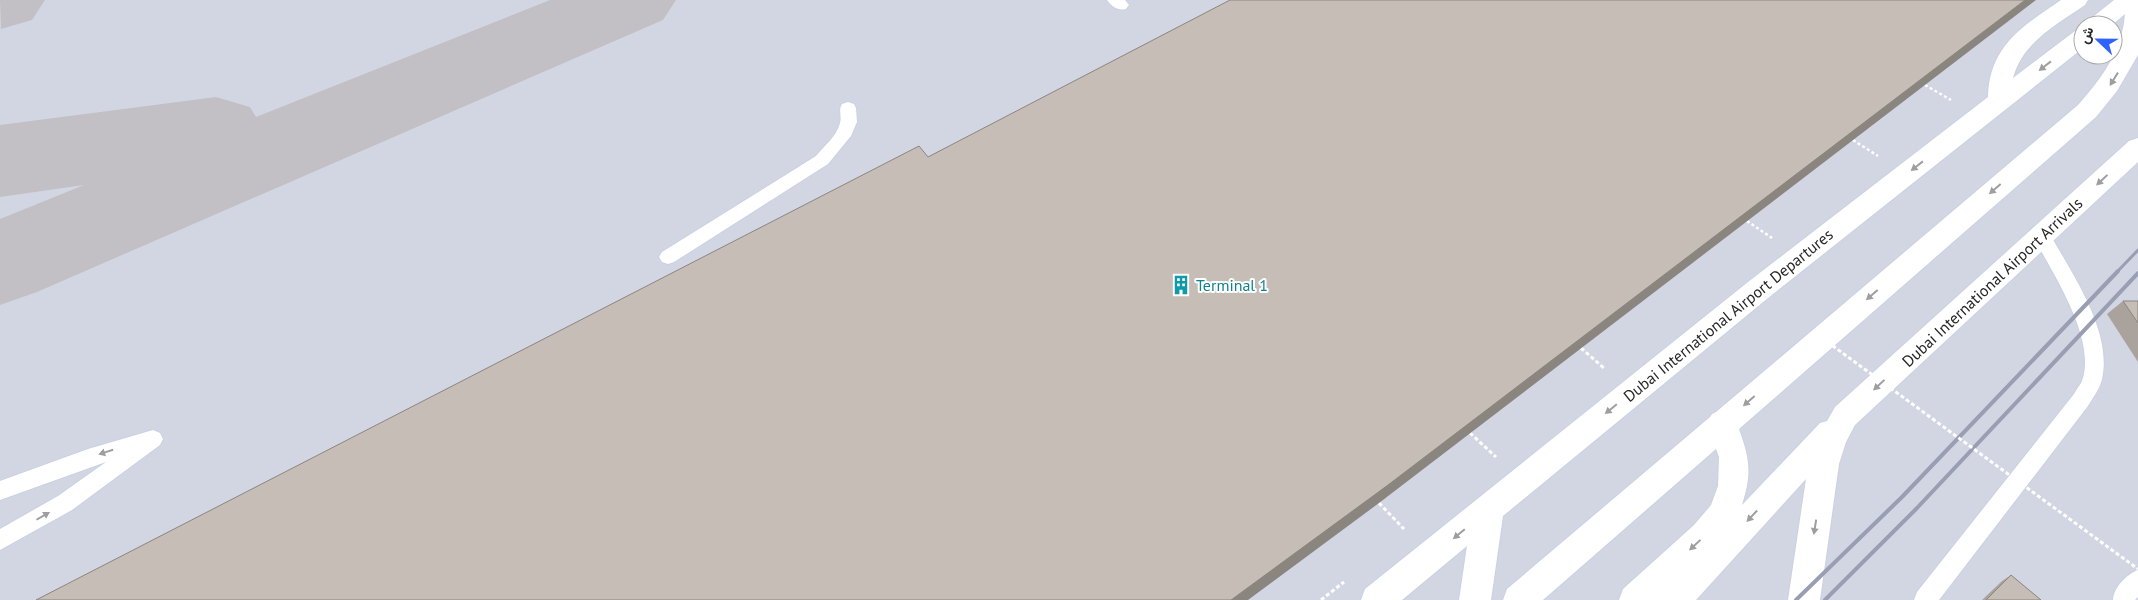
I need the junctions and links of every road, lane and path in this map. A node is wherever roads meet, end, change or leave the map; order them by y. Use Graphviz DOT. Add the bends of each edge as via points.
graph roads {
  1 [pos="2077,0"];
  2 [pos="2128,0"];
  3 [pos="2138,0"];
  4 [pos="2109,15"];
  5 [pos="2073,44"];
  6 [pos="2000,102"];
  7 [pos="848,108"];
  8 [pos="2138,147"];
  9 [pos="2042,236"];
  10 [pos="668,257"];
  11 [pos="1822,338"];
  12 [pos="1845,416"];
  13 [pos="1722,424"];
  14 [pos="0,491"];
  15 [pos="1489,508"];
  16 [pos="0,540"];
  17 [pos="2138,569"];
  18 [pos="1350,578"];
  19 [pos="2138,580"];
  20 [pos="1667,591"];
  21 [pos="2123,598"];
  22 [pos="1321,600"];
  23 [pos="1377,600"];
  24 [pos="1475,600"];
  25 [pos="1519,600"];
  26 [pos="1635,600"];
  27 [pos="1804,600"];
  28 [pos="1925,600"];
  1 -- 6 [label="main road" via="2023,38 2009,56 2001,78"];
  2 -- 4 [label="main road"];
  3 -- 11 [label="main road, one-way" via="2137,23 2128,54 2111,84 2087,111"];
  5 -- 6 [label="main road, Dubai International Airport Departures, one-way"];
  6 -- 15 [label="main road, Dubai International Airport Departures, one-way" via="1758,290"];
  7 -- 10 [label="lane" via="843,136 822,160"];
  8 -- 9 [label="main road, Dubai International Airport Arrivals, one-way"];
  9 -- 12 [label="main road, Dubai International Airport Arrivals, one-way"];
  9 -- 28 [label="lane" via="2090,331 2095,357 2092,380 2080,400"];
  11 -- 13 [label="main road, one-way"];
  11 -- 17 [label="path, bridge"];
  12 -- 20 [label="main road, Dubai International Airport Arrivals, one-way"];
  12 -- 27 [label="main road, Dubai International Airport Arrivals, one-way" via="1832,439 1824,464"];
  13 -- 20 [label="main road, Dubai International Airport Arrivals, one-way" via="1734,457 1733,486 1724,513"];
  13 -- 25 [label="main road"];
  16 -- 14 [label="lane, one-way" via="65,503 153,440 106,452"];
  15 -- 23 [label="main road, Dubai International Airport Departures, one-way"];
  15 -- 24 [label="main road"];
  18 -- 22 [label="path"];
  19 -- 21 [label="lane"];
  20 -- 26 [label="main road, Dubai International Airport Arrivals"];
}
